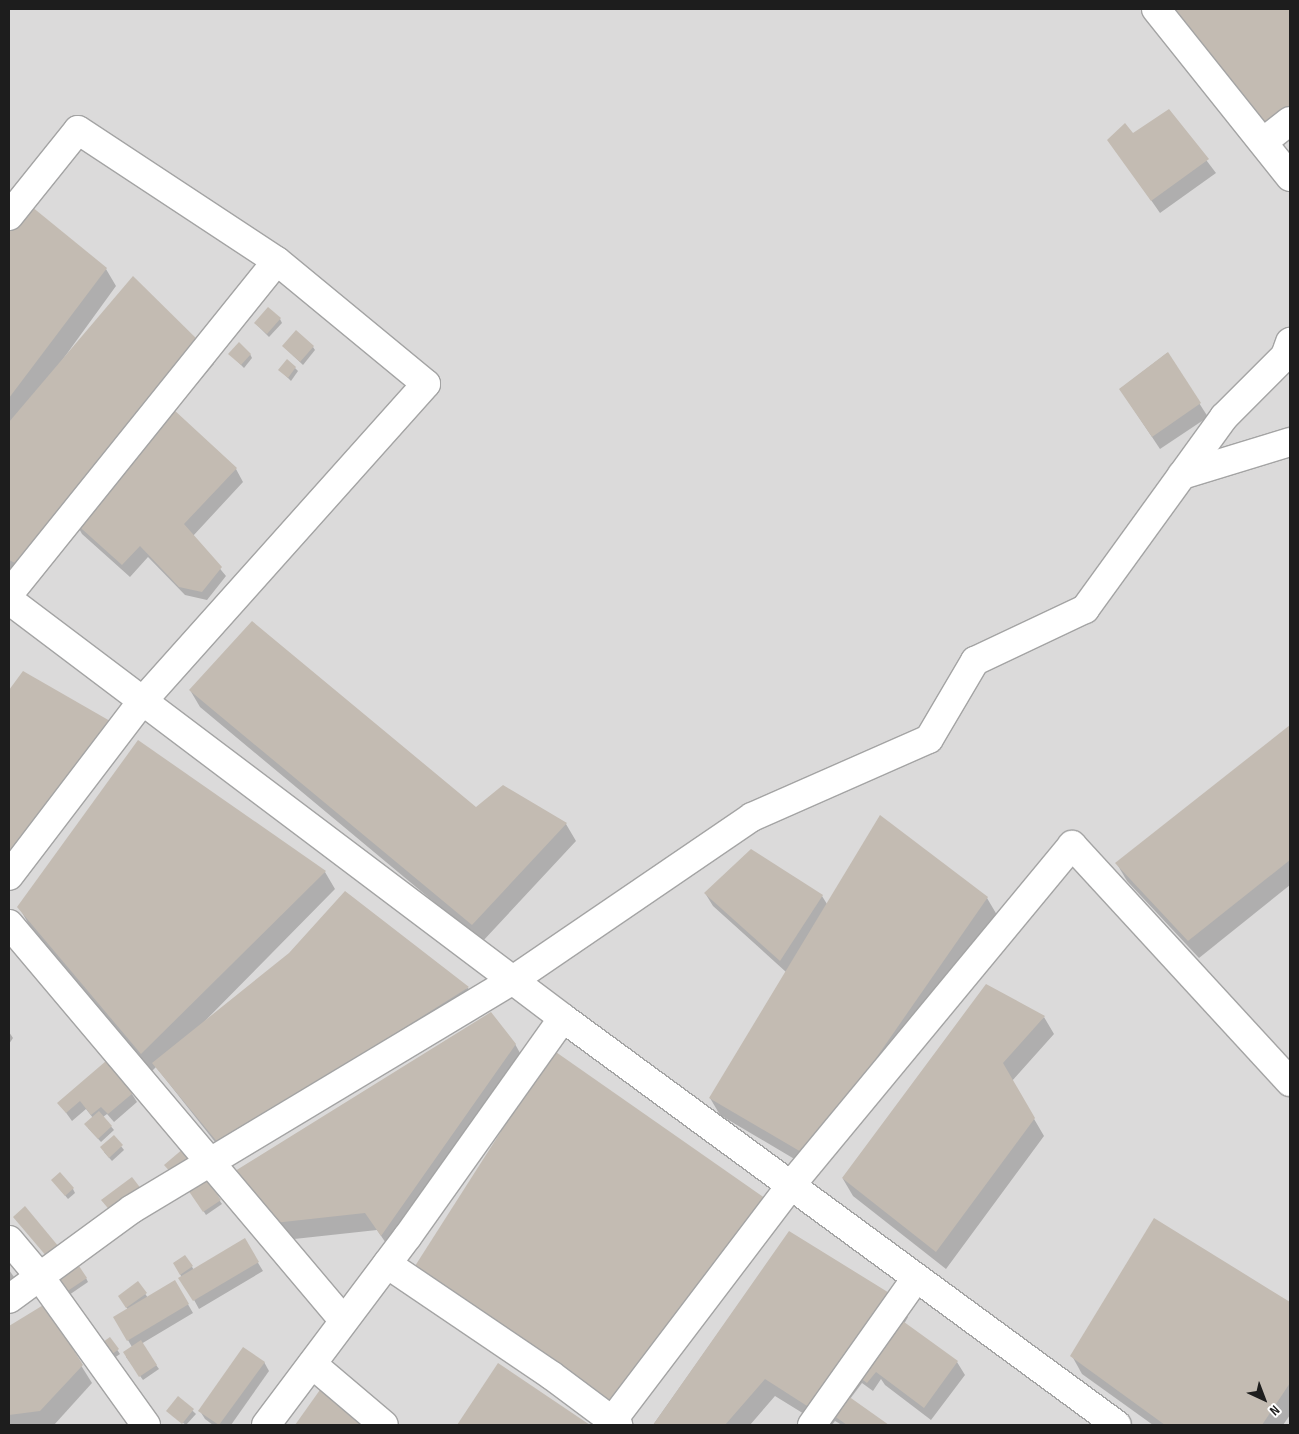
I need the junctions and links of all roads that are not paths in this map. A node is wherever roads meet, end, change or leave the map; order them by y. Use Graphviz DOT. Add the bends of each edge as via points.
graph roads {
  1 [pos="1156,9"];
  2 [pos="1290,121"];
  3 [pos="1263,142"];
  4 [pos="1290,177"];
  5 [pos="9,216"];
  6 [pos="277,261"];
  7 [pos="1290,342"];
  8 [pos="1290,442"];
  9 [pos="1182,475"];
  10 [pos="9,594"];
  11 [pos="9,600"];
  12 [pos="143,700"];
  13 [pos="9,876"];
  14 [pos="9,924"];
  15 [pos="513,980"];
  16 [pos="563,1018"];
  17 [pos="1290,1082"];
  18 [pos="210,1162"];
  19 [pos="792,1185"];
  20 [pos="9,1240"];
  21 [pos="386,1264"];
  22 [pos="40,1277"];
  23 [pos="916,1278"];
  24 [pos="9,1299"];
  25 [pos="344,1321"];
  26 [pos="312,1364"];
  27 [pos="613,1424"];
  28 [pos="146,1425"];
  29 [pos="266,1425"];
  30 [pos="384,1425"];
  31 [pos="812,1425"];
  32 [pos="1117,1425"];
  1 -- 3 [label="street"];
  2 -- 3 [label="street"];
  3 -- 4 [label="street"];
  5 -- 6 [label="street" via="78,130"];
  6 -- 10 [label="street"];
  6 -- 12 [label="street" via="426,384"];
  7 -- 9 [label="street" via="1285,356 1224,417"];
  8 -- 9 [label="street"];
  9 -- 15 [label="street" via="1085,609 975,661 929,739 752,817"];
  11 -- 12 [label="street"];
  12 -- 13 [label="street"];
  12 -- 15 [label="street"];
  14 -- 18 [label="street"];
  15 -- 16 [label="street"];
  15 -- 18 [label="street"];
  16 -- 19 [label="street"];
  16 -- 21 [label="street"];
  17 -- 19 [label="street" via="1072,845"];
  18 -- 22 [label="street" via="132,1210"];
  18 -- 25 [label="street"];
  19 -- 23 [label="street"];
  19 -- 27 [label="street"];
  20 -- 22 [label="street"];
  21 -- 25 [label="street"];
  21 -- 27 [label="street"];
  22 -- 24 [label="street"];
  22 -- 28 [label="street"];
  23 -- 31 [label="street"];
  23 -- 32 [label="street"];
  25 -- 26 [label="street"];
  26 -- 29 [label="street"];
  26 -- 30 [label="street"];
}
